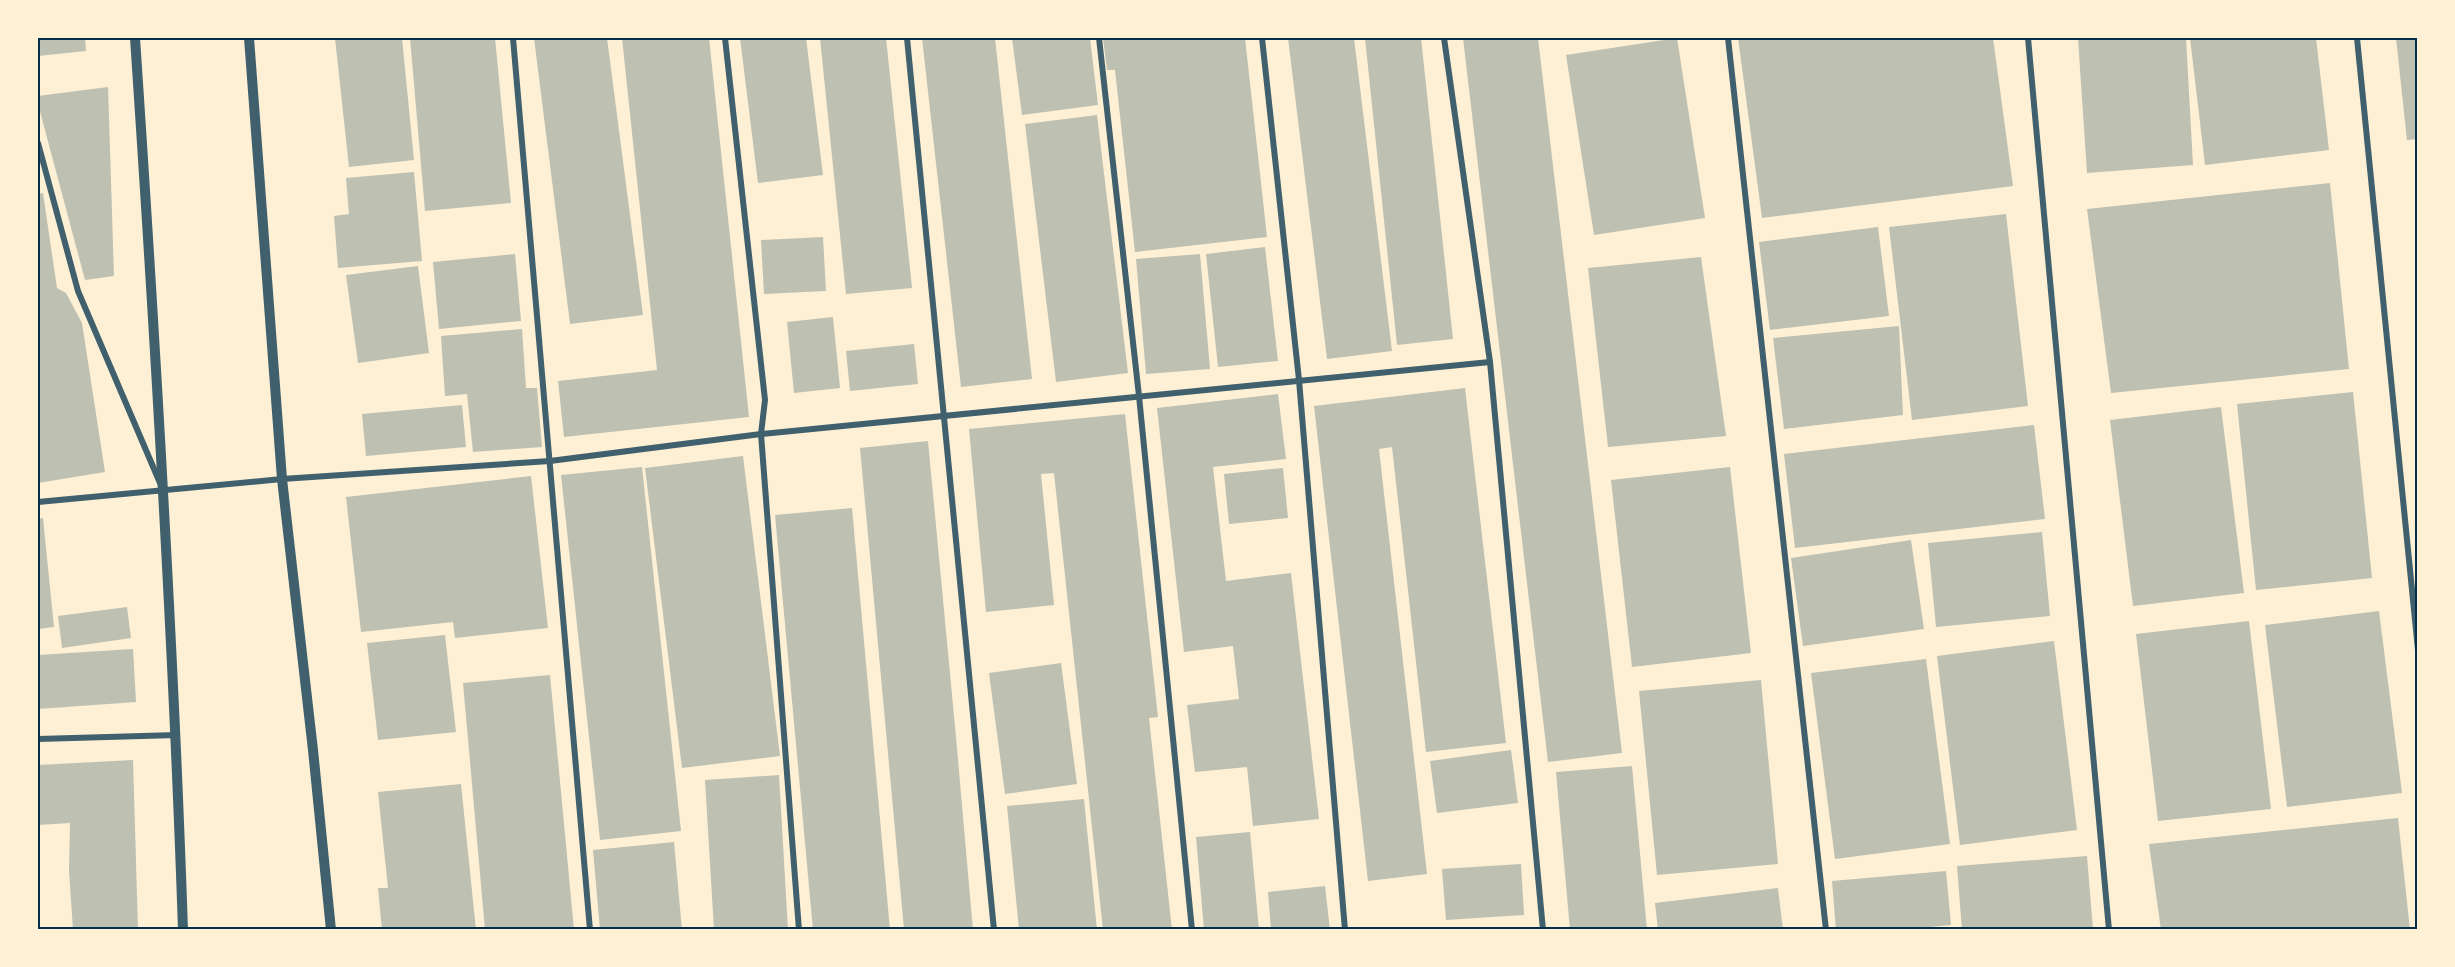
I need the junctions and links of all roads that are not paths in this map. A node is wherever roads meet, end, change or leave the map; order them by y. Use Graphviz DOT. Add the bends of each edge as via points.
graph roads {
  1 [pos="135,38"];
  2 [pos="249,38"];
  3 [pos="513,38"];
  4 [pos="725,38"];
  5 [pos="907,38"];
  6 [pos="1099,38"];
  7 [pos="1262,38"];
  8 [pos="1444,38"];
  9 [pos="1728,38"];
  10 [pos="2028,38"];
  11 [pos="2357,38"];
  12 [pos="38,143"];
  13 [pos="40,159"];
  14 [pos="1490,362"];
  15 [pos="1299,380"];
  16 [pos="1139,396"];
  17 [pos="945,415"];
  18 [pos="761,434"];
  19 [pos="550,461"];
  20 [pos="282,479"];
  21 [pos="163,490"];
  22 [pos="38,502"];
  23 [pos="2418,650"];
  24 [pos="177,735"];
  25 [pos="38,739"];
  26 [pos="183,930"];
  27 [pos="331,930"];
  28 [pos="590,930"];
  29 [pos="799,930"];
  30 [pos="994,930"];
  31 [pos="1192,930"];
  32 [pos="1345,930"];
  33 [pos="1543,930"];
  34 [pos="1826,930"];
  35 [pos="2109,930"];
  1 -- 21 [label="street"];
  2 -- 20 [label="street"];
  3 -- 19 [label="street"];
  4 -- 18 [label="street" via="765,400"];
  5 -- 17 [label="street"];
  6 -- 16 [label="street"];
  7 -- 15 [label="street"];
  8 -- 14 [label="street"];
  9 -- 34 [label="street"];
  10 -- 35 [label="street"];
  11 -- 23 [label="street"];
  12 -- 13 [label="street"];
  13 -- 21 [label="street" via="78,291"];
  14 -- 15 [label="street"];
  14 -- 33 [label="street"];
  15 -- 16 [label="street"];
  15 -- 32 [label="street"];
  16 -- 17 [label="street"];
  16 -- 31 [label="street"];
  17 -- 18 [label="street"];
  17 -- 30 [label="street"];
  18 -- 19 [label="street"];
  18 -- 29 [label="street"];
  19 -- 20 [label="street"];
  19 -- 28 [label="street"];
  20 -- 21 [label="street"];
  20 -- 27 [label="street"];
  21 -- 22 [label="street"];
  21 -- 24 [label="street"];
  24 -- 25 [label="street"];
  24 -- 26 [label="street"];
}
